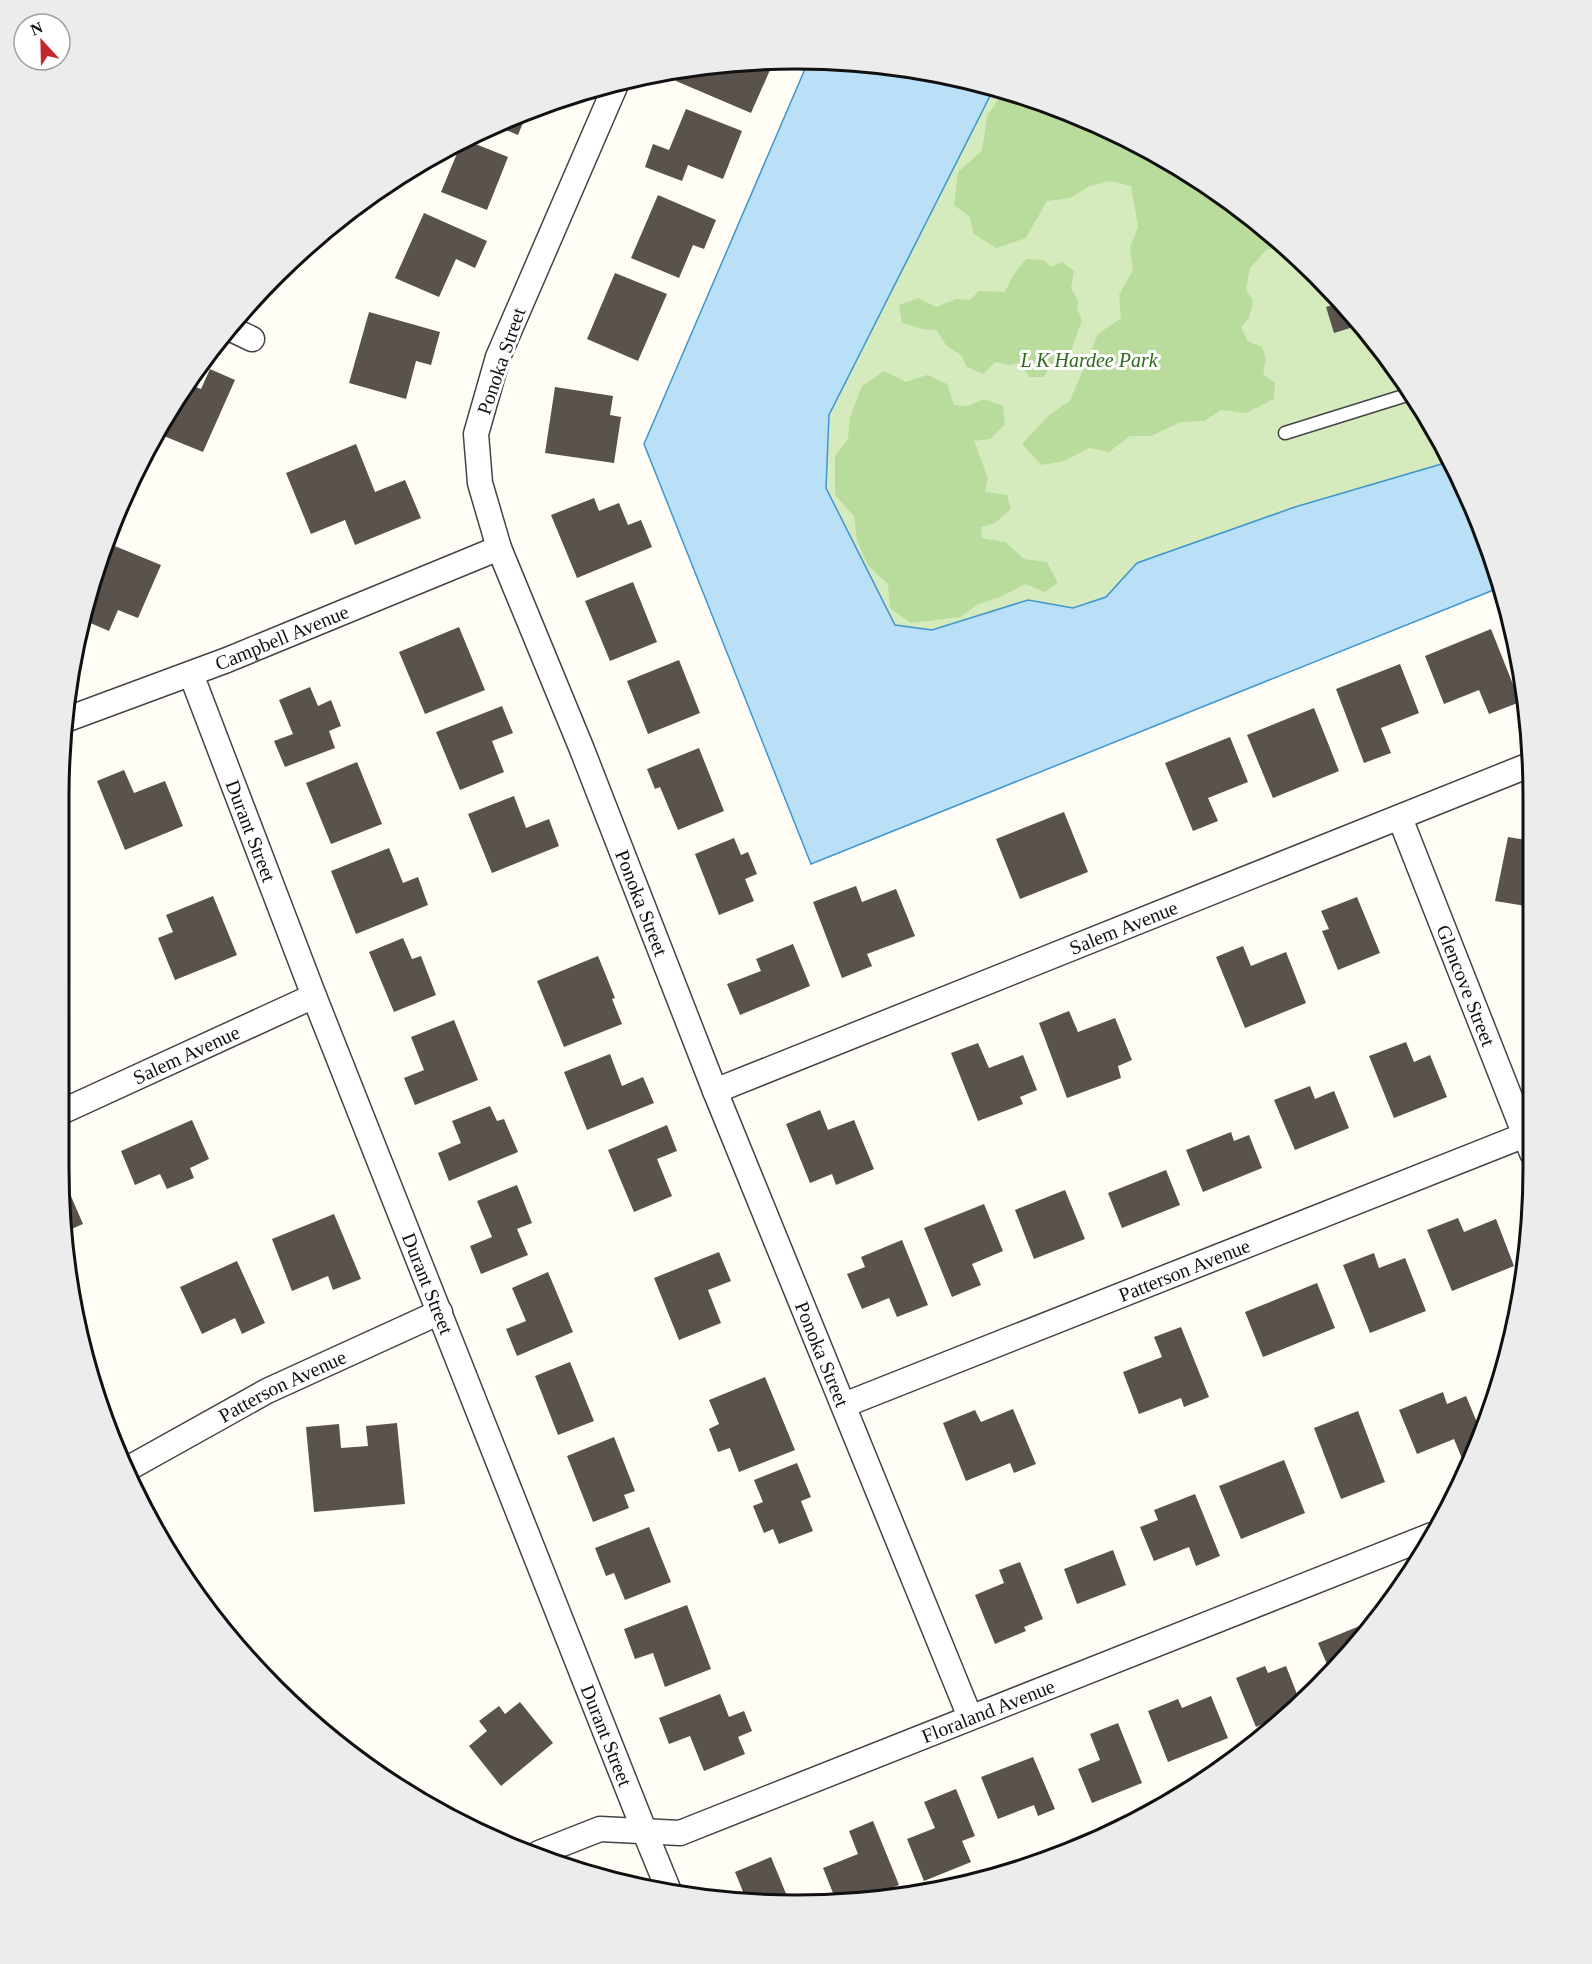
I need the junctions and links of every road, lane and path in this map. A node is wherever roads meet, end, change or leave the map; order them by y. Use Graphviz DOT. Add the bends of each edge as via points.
graph roads {
  1 [pos="612,93"];
  2 [pos="237,332"];
  3 [pos="252,339"];
  4 [pos="1403,396"];
  5 [pos="1285,433"];
  6 [pos="499,548"];
  7 [pos="191,674"];
  8 [pos="74,714"];
  9 [pos="1522,768"];
  10 [pos="1400,818"];
  11 [pos="314,996"];
  12 [pos="715,1091"];
  13 [pos="69,1108"];
  14 [pos="1523,1129"];
  15 [pos="1523,1146"];
  16 [pos="440,1312"];
  17 [pos="844,1405"];
  18 [pos="133,1466"];
  19 [pos="1421,1539"];
  20 [pos="970,1717"];
  21 [pos="644,1830"];
  22 [pos="546,1850"];
  23 [pos="666,1883"];
  1 -- 6 [label="street, Ponoka Street" via="498,357 476,434 480,483"];
  2 -- 3 [label="street"];
  4 -- 5 [label="lane"];
  6 -- 7 [label="street, Campbell Avenue"];
  6 -- 12 [label="street, Ponoka Street"];
  7 -- 8 [label="street, Campbell Avenue"];
  7 -- 11 [label="street, Durant Street"];
  9 -- 10 [label="street, Salem Avenue"];
  10 -- 12 [label="street, Salem Avenue"];
  10 -- 14 [label="street, Glencove Street"];
  11 -- 13 [label="street, Salem Avenue"];
  11 -- 16 [label="street, Durant Street"];
  12 -- 17 [label="street, Ponoka Street"];
  15 -- 17 [label="street, Patterson Avenue"];
  16 -- 18 [label="street, Patterson Avenue" via="267,1391"];
  16 -- 21 [label="street, Durant Street"];
  17 -- 20 [label="street, Ponoka Street"];
  19 -- 20 [label="street, Floraland Avenue"];
  20 -- 21 [label="street, Floraland Avenue" via="680,1833"];
  21 -- 22 [label="street, Floraland Avenue" via="600,1828"];
  21 -- 23 [label="street, Durant Street"];
}
